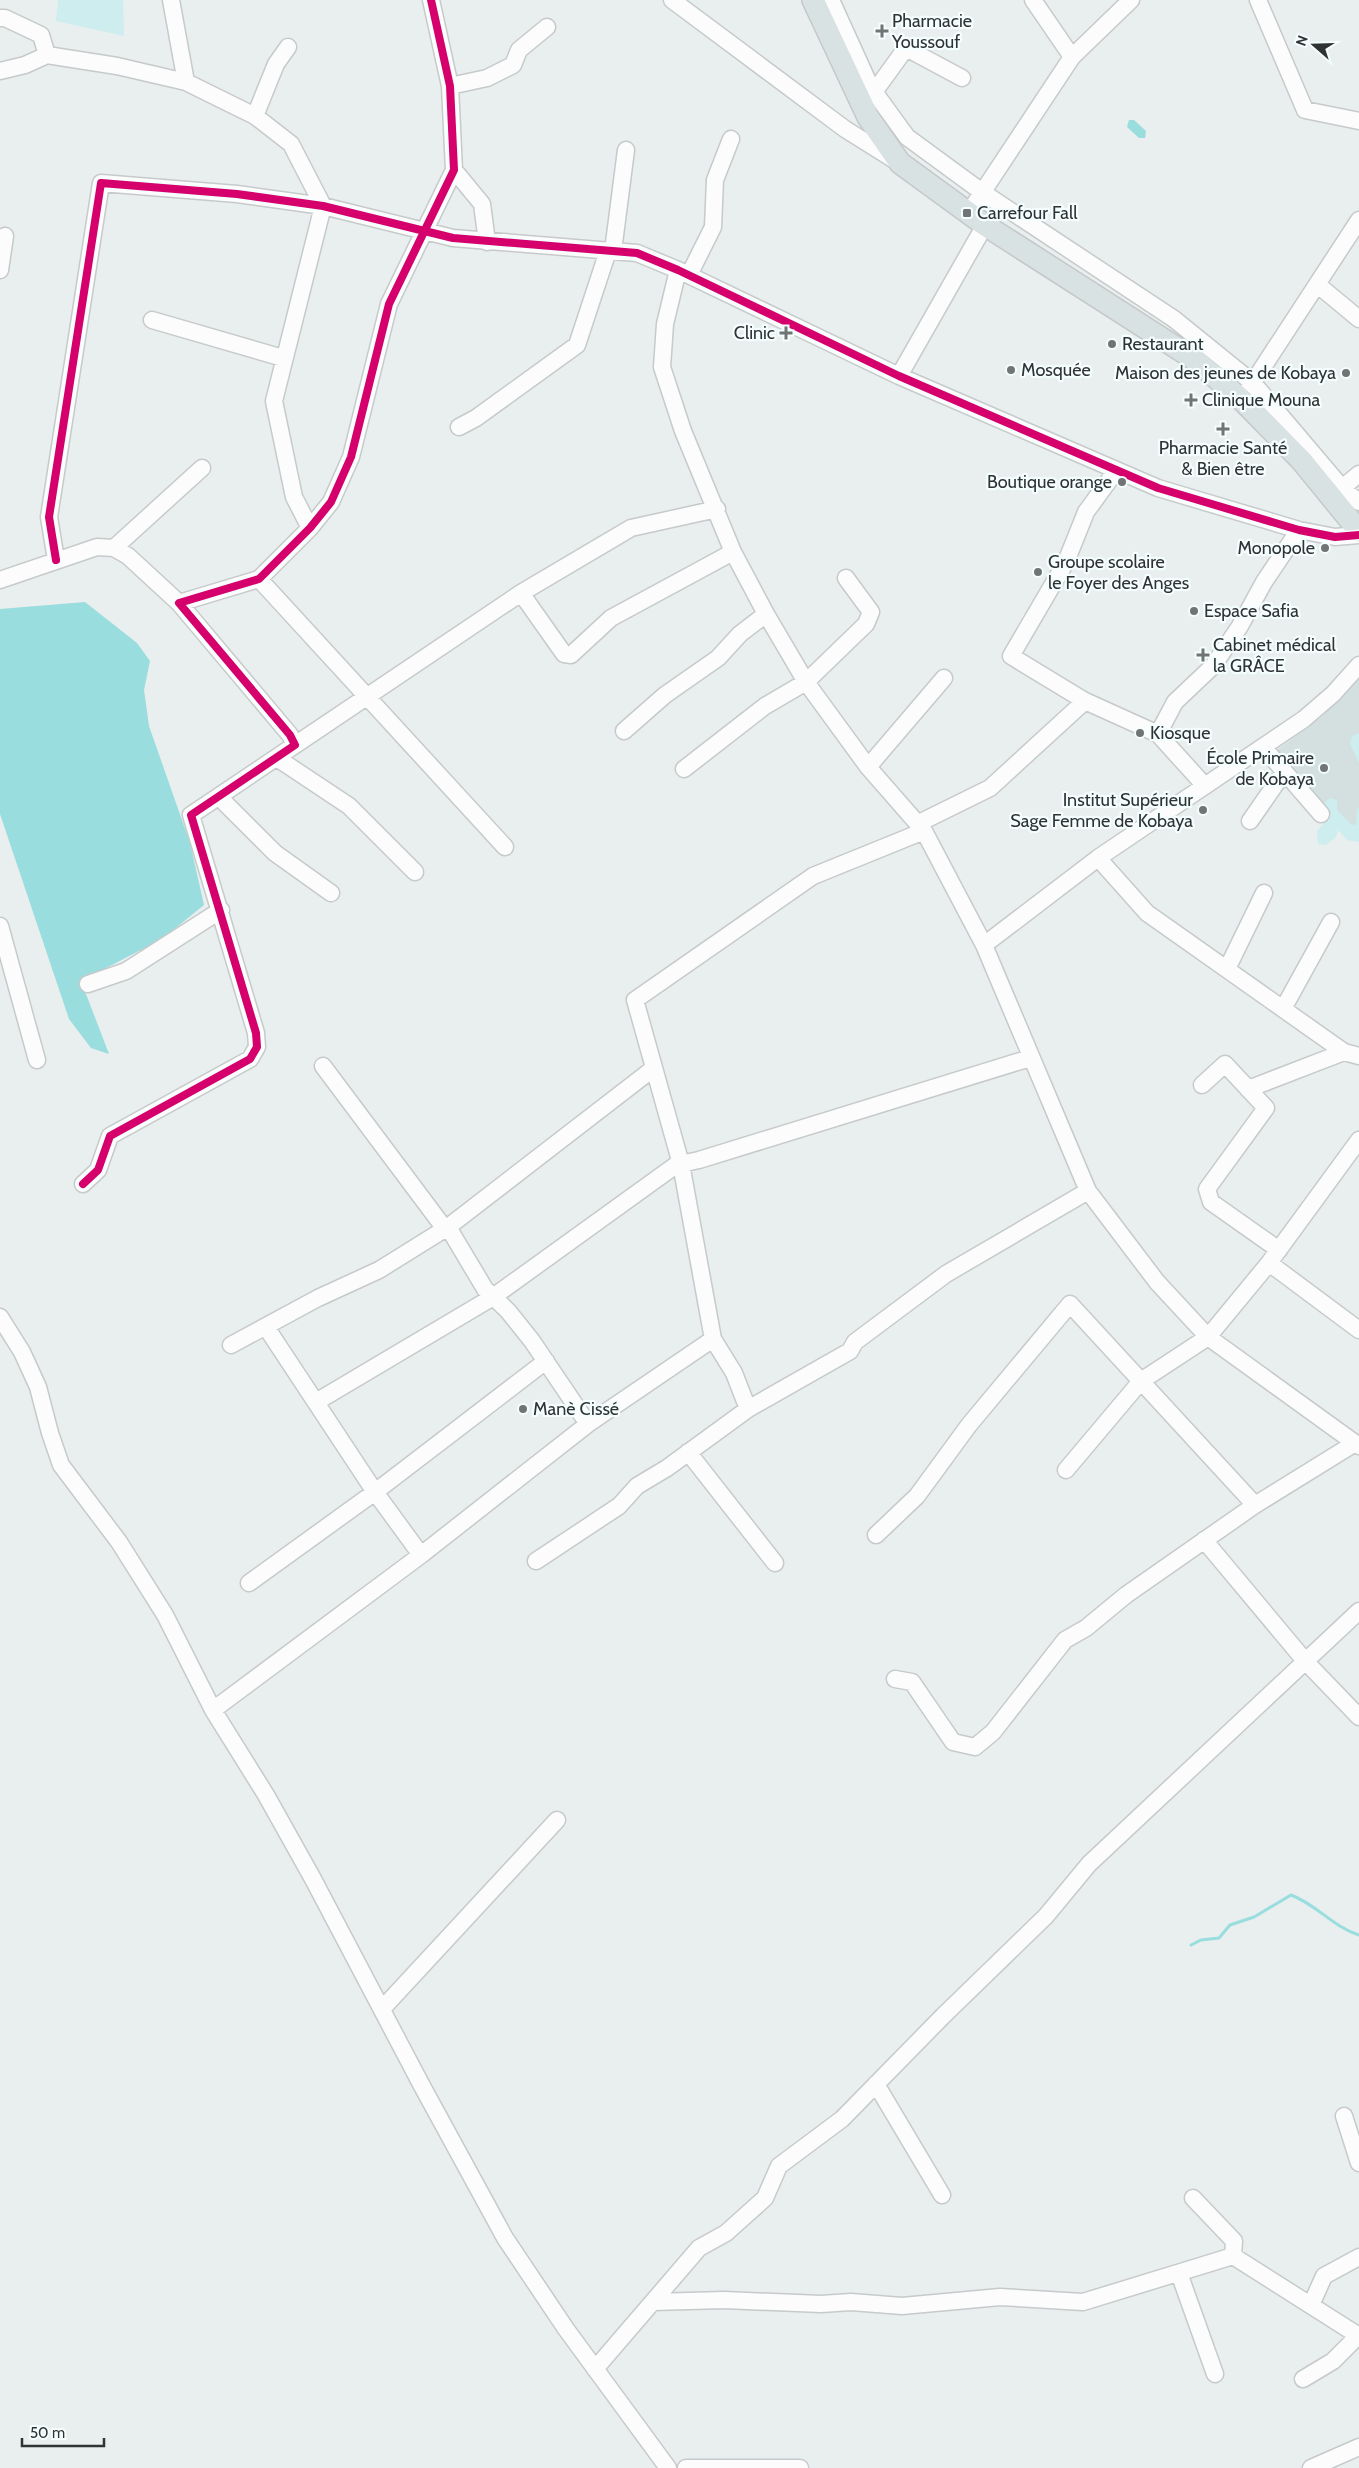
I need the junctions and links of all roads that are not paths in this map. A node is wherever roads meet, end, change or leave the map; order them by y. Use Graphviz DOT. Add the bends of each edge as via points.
graph roads {
  1 [pos="171,0"];
  2 [pos="431,0"];
  3 [pos="672,0"];
  4 [pos="813,0"];
  5 [pos="831,0"];
  6 [pos="1033,0"];
  7 [pos="1131,0"];
  8 [pos="1258,0"];
  9 [pos="0,18"];
  10 [pos="547,27"];
  11 [pos="288,47"];
  12 [pos="47,54"];
  13 [pos="1072,57"];
  14 [pos="0,71"];
  15 [pos="861,78"];
  16 [pos="962,78"];
  17 [pos="186,82"];
  18 [pos="450,86"];
  19 [pos="255,116"];
  20 [pos="1359,121"];
  21 [pos="731,140"];
  22 [pos="626,150"];
  23 [pos="900,163"];
  24 [pos="454,170"];
  25 [pos="982,192"];
  26 [pos="323,206"];
  27 [pos="976,220"];
  28 [pos="1359,220"];
  29 [pos="424,230"];
  30 [pos="5,236"];
  31 [pos="487,242"];
  32 [pos="610,251"];
  33 [pos="0,270"];
  34 [pos="684,272"];
  35 [pos="1318,284"];
  36 [pos="1359,319"];
  37 [pos="152,320"];
  38 [pos="283,358"];
  39 [pos="899,376"];
  40 [pos="1253,383"];
  41 [pos="1242,400"];
  42 [pos="458,427"];
  43 [pos="202,468"];
  44 [pos="1114,469"];
  45 [pos="1359,474"];
  46 [pos="1342,488"];
  47 [pos="1359,502"];
  48 [pos="717,509"];
  49 [pos="310,528"];
  50 [pos="1299,530"];
  51 [pos="1359,531"];
  52 [pos="1359,535"];
  53 [pos="114,548"];
  54 [pos="733,552"];
  55 [pos="56,560"];
  56 [pos="846,578"];
  57 [pos="259,579"];
  58 [pos="0,580"];
  59 [pos="521,593"];
  60 [pos="179,603"];
  61 [pos="766,614"];
  62 [pos="1359,665"];
  63 [pos="944,678"];
  64 [pos="806,682"];
  65 [pos="367,698"];
  66 [pos="1085,701"];
  67 [pos="624,730"];
  68 [pos="1158,734"];
  69 [pos="296,745"];
  70 [pos="1264,748"];
  71 [pos="277,758"];
  72 [pos="868,767"];
  73 [pos="684,769"];
  74 [pos="1284,772"];
  75 [pos="1205,786"];
  76 [pos="219,797"];
  77 [pos="1321,814"];
  78 [pos="1250,821"];
  79 [pos="922,827"];
  80 [pos="505,847"];
  81 [pos="1098,858"];
  82 [pos="415,872"];
  83 [pos="331,893"];
  84 [pos="1264,893"];
  85 [pos="221,910"];
  86 [pos="1331,922"];
  87 [pos="0,926"];
  88 [pos="984,945"];
  89 [pos="1227,969"];
  90 [pos="88,984"];
  91 [pos="1283,1009"];
  92 [pos="1352,1054"];
  93 [pos="1030,1058"];
  94 [pos="37,1060"];
  95 [pos="323,1066"];
  96 [pos="654,1068"];
  97 [pos="1202,1084"];
  98 [pos="1248,1089"];
  99 [pos="1359,1140"];
  100 [pos="681,1164"];
  101 [pos="83,1184"];
  102 [pos="1088,1191"];
  103 [pos="446,1228"];
  104 [pos="1274,1257"];
  105 [pos="493,1297"];
  106 [pos="0,1317"];
  107 [pos="266,1327"];
  108 [pos="1359,1330"];
  109 [pos="1208,1337"];
  110 [pos="713,1339"];
  111 [pos="230,1345"];
  112 [pos="546,1361"];
  113 [pos="1141,1381"];
  114 [pos="316,1402"];
  115 [pos="748,1409"];
  116 [pos="588,1424"];
  117 [pos="1357,1444"];
  118 [pos="688,1452"];
  119 [pos="1066,1470"];
  120 [pos="374,1492"];
  121 [pos="1255,1505"];
  122 [pos="876,1535"];
  123 [pos="1204,1540"];
  124 [pos="421,1555"];
  125 [pos="536,1561"];
  126 [pos="774,1563"];
  127 [pos="249,1583"];
  128 [pos="1359,1611"];
  129 [pos="1306,1662"];
  130 [pos="895,1679"];
  131 [pos="213,1710"];
  132 [pos="1359,1717"];
  133 [pos="558,1820"];
  134 [pos="382,2009"];
  135 [pos="876,2084"];
  136 [pos="1344,2116"];
  137 [pos="1359,2163"];
  138 [pos="942,2196"];
  139 [pos="1193,2198"];
  140 [pos="1233,2256"];
  141 [pos="1359,2256"];
  142 [pos="1179,2273"];
  143 [pos="652,2302"];
  144 [pos="1311,2304"];
  145 [pos="1359,2336"];
  146 [pos="595,2369"];
  147 [pos="1215,2374"];
  148 [pos="1304,2379"];
  149 [pos="1359,2447"];
  150 [pos="668,2468"];
  151 [pos="686,2468"];
  152 [pos="800,2468"];
  153 [pos="1311,2468"];
  1 -- 17 [label="street"];
  2 -- 18 [label="street"];
  3 -- 23 [label="street" via="845,129"];
  4 -- 15 [label="main road"];
  5 -- 15 [label="street"];
  6 -- 13 [label="street"];
  7 -- 13 [label="street"];
  8 -- 20 [label="street" via="1305,110"];
  9 -- 12 [label="street" via="41,35"];
  10 -- 18 [label="street" via="519,50 513,65 487,78"];
  11 -- 19 [label="street" via="276,64"];
  12 -- 14 [label="street"];
  12 -- 17 [label="street"];
  13 -- 25 [label="street"];
  15 -- 16 [label="street" via="877,88 906,48"];
  15 -- 23 [label="main road" via="868,117"];
  15 -- 25 [label="street" via="906,137"];
  17 -- 19 [label="street"];
  18 -- 24 [label="street"];
  19 -- 26 [label="street" via="291,144"];
  21 -- 34 [label="street" via="715,180 713,227"];
  22 -- 32 [label="street"];
  23 -- 27 [label="main road"];
  24 -- 29 [label="street"];
  24 -- 31 [label="street" via="482,204"];
  25 -- 27 [label="street"];
  25 -- 40 [label="street" via="1174,319"];
  26 -- 29 [label="street"];
  26 -- 38 [label="street"];
  26 -- 55 [label="street" via="237,194 101,183 49,517"];
  27 -- 39 [label="street"];
  27 -- 41 [label="main road" via="1194,359"];
  28 -- 35 [label="street"];
  29 -- 31 [label="street"];
  29 -- 49 [label="street" via="389,304 351,457 330,502"];
  30 -- 33 [label="street"];
  31 -- 32 [label="street"];
  32 -- 34 [label="street" via="637,253"];
  32 -- 42 [label="street" via="577,345 476,418"];
  34 -- 39 [label="street"];
  34 -- 48 [label="street" via="664,324 662,367 683,431"];
  35 -- 36 [label="street"];
  35 -- 40 [label="street"];
  37 -- 38 [label="street"];
  38 -- 49 [label="street" via="274,401 294,497"];
  39 -- 44 [label="street"];
  40 -- 41 [label="street"];
  40 -- 46 [label="street"];
  41 -- 51 [label="main road" via="1301,460"];
  43 -- 53 [label="street"];
  44 -- 50 [label="street" via="1158,488"];
  44 -- 66 [label="street" via="1086,512 1066,562 1011,656"];
  45 -- 46 [label="street"];
  46 -- 47 [label="street"];
  48 -- 54 [label="street"];
  48 -- 59 [label="street" via="630,528"];
  49 -- 57 [label="street"];
  50 -- 52 [label="street" via="1335,537"];
  50 -- 68 [label="street" via="1213,666 1175,702"];
  53 -- 55 [label="street" via="97,547"];
  53 -- 60 [label="street" via="128,556"];
  54 -- 59 [label="street" via="611,618 571,655 564,654"];
  54 -- 61 [label="street"];
  55 -- 58 [label="street"];
  56 -- 64 [label="street" via="870,612 866,624"];
  57 -- 60 [label="street"];
  57 -- 65 [label="street"];
  59 -- 65 [label="street"];
  60 -- 69 [label="street"];
  61 -- 64 [label="street"];
  61 -- 67 [label="street" via="740,634 718,658 665,695"];
  62 -- 70 [label="street" via="1304,720"];
  63 -- 72 [label="street"];
  64 -- 72 [label="street"];
  64 -- 73 [label="street" via="765,706"];
  65 -- 69 [label="street"];
  65 -- 80 [label="street"];
  66 -- 68 [label="street"];
  66 -- 79 [label="street" via="990,788"];
  68 -- 75 [label="street"];
  69 -- 71 [label="street"];
  70 -- 74 [label="street"];
  70 -- 75 [label="street"];
  71 -- 76 [label="street"];
  71 -- 82 [label="street" via="349,806"];
  72 -- 79 [label="street"];
  74 -- 77 [label="street"];
  74 -- 78 [label="street"];
  75 -- 81 [label="street"];
  76 -- 83 [label="street" via="276,854"];
  76 -- 85 [label="street" via="196,810 192,820"];
  79 -- 88 [label="street"];
  79 -- 96 [label="street" via="813,876 635,1000"];
  81 -- 88 [label="street"];
  81 -- 89 [label="street" via="1147,913"];
  84 -- 89 [label="street"];
  85 -- 90 [label="street" via="126,971"];
  85 -- 101 [label="street" via="256,1033 257,1047 250,1060 110,1136 98,1170"];
  86 -- 91 [label="street"];
  87 -- 94 [label="street"];
  88 -- 93 [label="street"];
  89 -- 91 [label="street"];
  91 -- 92 [label="street"];
  92 -- 98 [label="street"];
  93 -- 100 [label="street"];
  93 -- 102 [label="street"];
  95 -- 103 [label="street"];
  96 -- 100 [label="street"];
  96 -- 103 [label="street"];
  97 -- 98 [label="street" via="1225,1064"];
  98 -- 104 [label="street" via="1266,1108 1207,1189 1211,1202"];
  99 -- 104 [label="street"];
  100 -- 105 [label="street"];
  100 -- 110 [label="street"];
  102 -- 109 [label="street" via="1157,1282"];
  102 -- 115 [label="street" via="946,1274 855,1342 850,1351"];
  103 -- 105 [label="street" via="484,1289"];
  103 -- 107 [label="street" via="380,1270 318,1298"];
  104 -- 108 [label="street"];
  104 -- 109 [label="street"];
  105 -- 112 [label="street" via="508,1311"];
  105 -- 114 [label="street"];
  106 -- 131 [label="street" via="22,1352 38,1387 61,1465 144,1578"];
  107 -- 111 [label="street"];
  107 -- 114 [label="street"];
  109 -- 113 [label="street"];
  109 -- 117 [label="street"];
  110 -- 115 [label="street" via="734,1373"];
  110 -- 116 [label="street"];
  112 -- 116 [label="street"];
  112 -- 120 [label="street"];
  113 -- 119 [label="street"];
  113 -- 121 [label="street"];
  113 -- 122 [label="street" via="1070,1304 969,1425 917,1496"];
  114 -- 120 [label="street"];
  115 -- 118 [label="street"];
  116 -- 124 [label="street"];
  117 -- 121 [label="street"];
  118 -- 125 [label="street" via="637,1486 619,1506"];
  118 -- 126 [label="street"];
  120 -- 124 [label="street"];
  120 -- 127 [label="street"];
  121 -- 123 [label="street"];
  123 -- 129 [label="street"];
  123 -- 130 [label="street" via="1126,1595 1086,1628 1065,1640 993,1732 975,1747 953,1742 912,1682"];
  124 -- 131 [label="street"];
  128 -- 129 [label="street"];
  129 -- 132 [label="street"];
  129 -- 135 [label="street" via="1089,1864 1046,1916"];
  131 -- 134 [label="street" via="271,1803"];
  133 -- 134 [label="street"];
  134 -- 146 [label="street" via="505,2238"];
  135 -- 138 [label="street"];
  135 -- 143 [label="street" via="842,2119 779,2166 765,2198 726,2233 699,2248"];
  136 -- 137 [label="street"];
  139 -- 140 [label="street" via="1234,2241"];
  140 -- 142 [label="street"];
  140 -- 144 [label="street"];
  141 -- 144 [label="street" via="1324,2276"];
  142 -- 143 [label="street" via="1083,2302 1000,2297 902,2306 851,2302"];
  142 -- 147 [label="street"];
  143 -- 146 [label="street"];
  144 -- 145 [label="street"];
  145 -- 148 [label="street" via="1333,2361"];
  146 -- 150 [label="street"];
  149 -- 153 [label="street"];
  151 -- 152 [label="street"];
}
